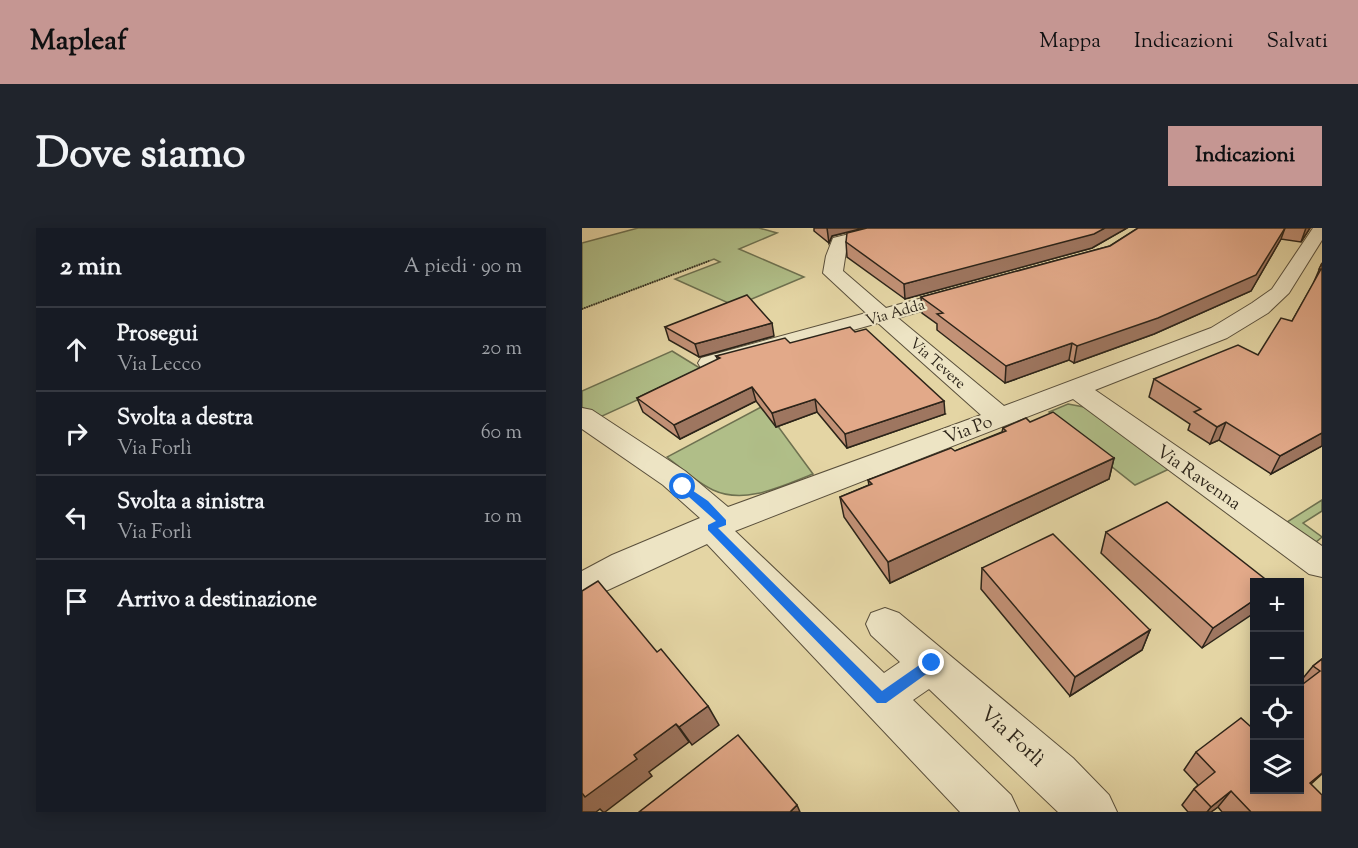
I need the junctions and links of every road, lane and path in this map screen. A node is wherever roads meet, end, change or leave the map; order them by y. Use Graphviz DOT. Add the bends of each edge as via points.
graph roads {
  1 [pos="894,228"];
  2 [pos="1320,228"];
  3 [pos="709,261"];
  4 [pos="986,286"];
  5 [pos="582,309"];
  6 [pos="882,315"];
  7 [pos="710,363"];
  8 [pos="1186,368"];
  9 [pos="1130,369"];
  10 [pos="1076,389"];
  11 [pos="582,416"];
  12 [pos="1000,417"];
  13 [pos="717,525"];
  14 [pos="1322,564"];
  15 [pos="582,588"];
  16 [pos="885,624"];
  17 [pos="932,663"];
  18 [pos="881,699"];
  19 [pos="994,812"];
  20 [pos="1092,812"];
  1 -- 6 [label="street, Via Tevere" via="839,242 832,268 837,277"];
  2 -- 9 [label="street, Via Po" via="1285,285 1260,308 1218,333"];
  3 -- 5 [label="path"];
  4 -- 6 [label="street, Via Adda"];
  6 -- 7 [label="street, Via Adda"];
  6 -- 12 [label="street, Via Tevere"];
  8 -- 9 [label="street" via="1161,377"];
  9 -- 10 [label="street, Via Po"];
  10 -- 12 [label="street, Via Po"];
  10 -- 14 [label="street, Via Ravenna"];
  11 -- 13 [label="street" via="705,504"];
  12 -- 13 [label="street, Via Po"];
  13 -- 15 [label="street, Via Po"];
  13 -- 18 [label="street"];
  16 -- 17 [label="street, Via Forlì"];
  17 -- 18 [label="street"];
  17 -- 20 [label="street, Via Forlì"];
  18 -- 19 [label="street"];
}
